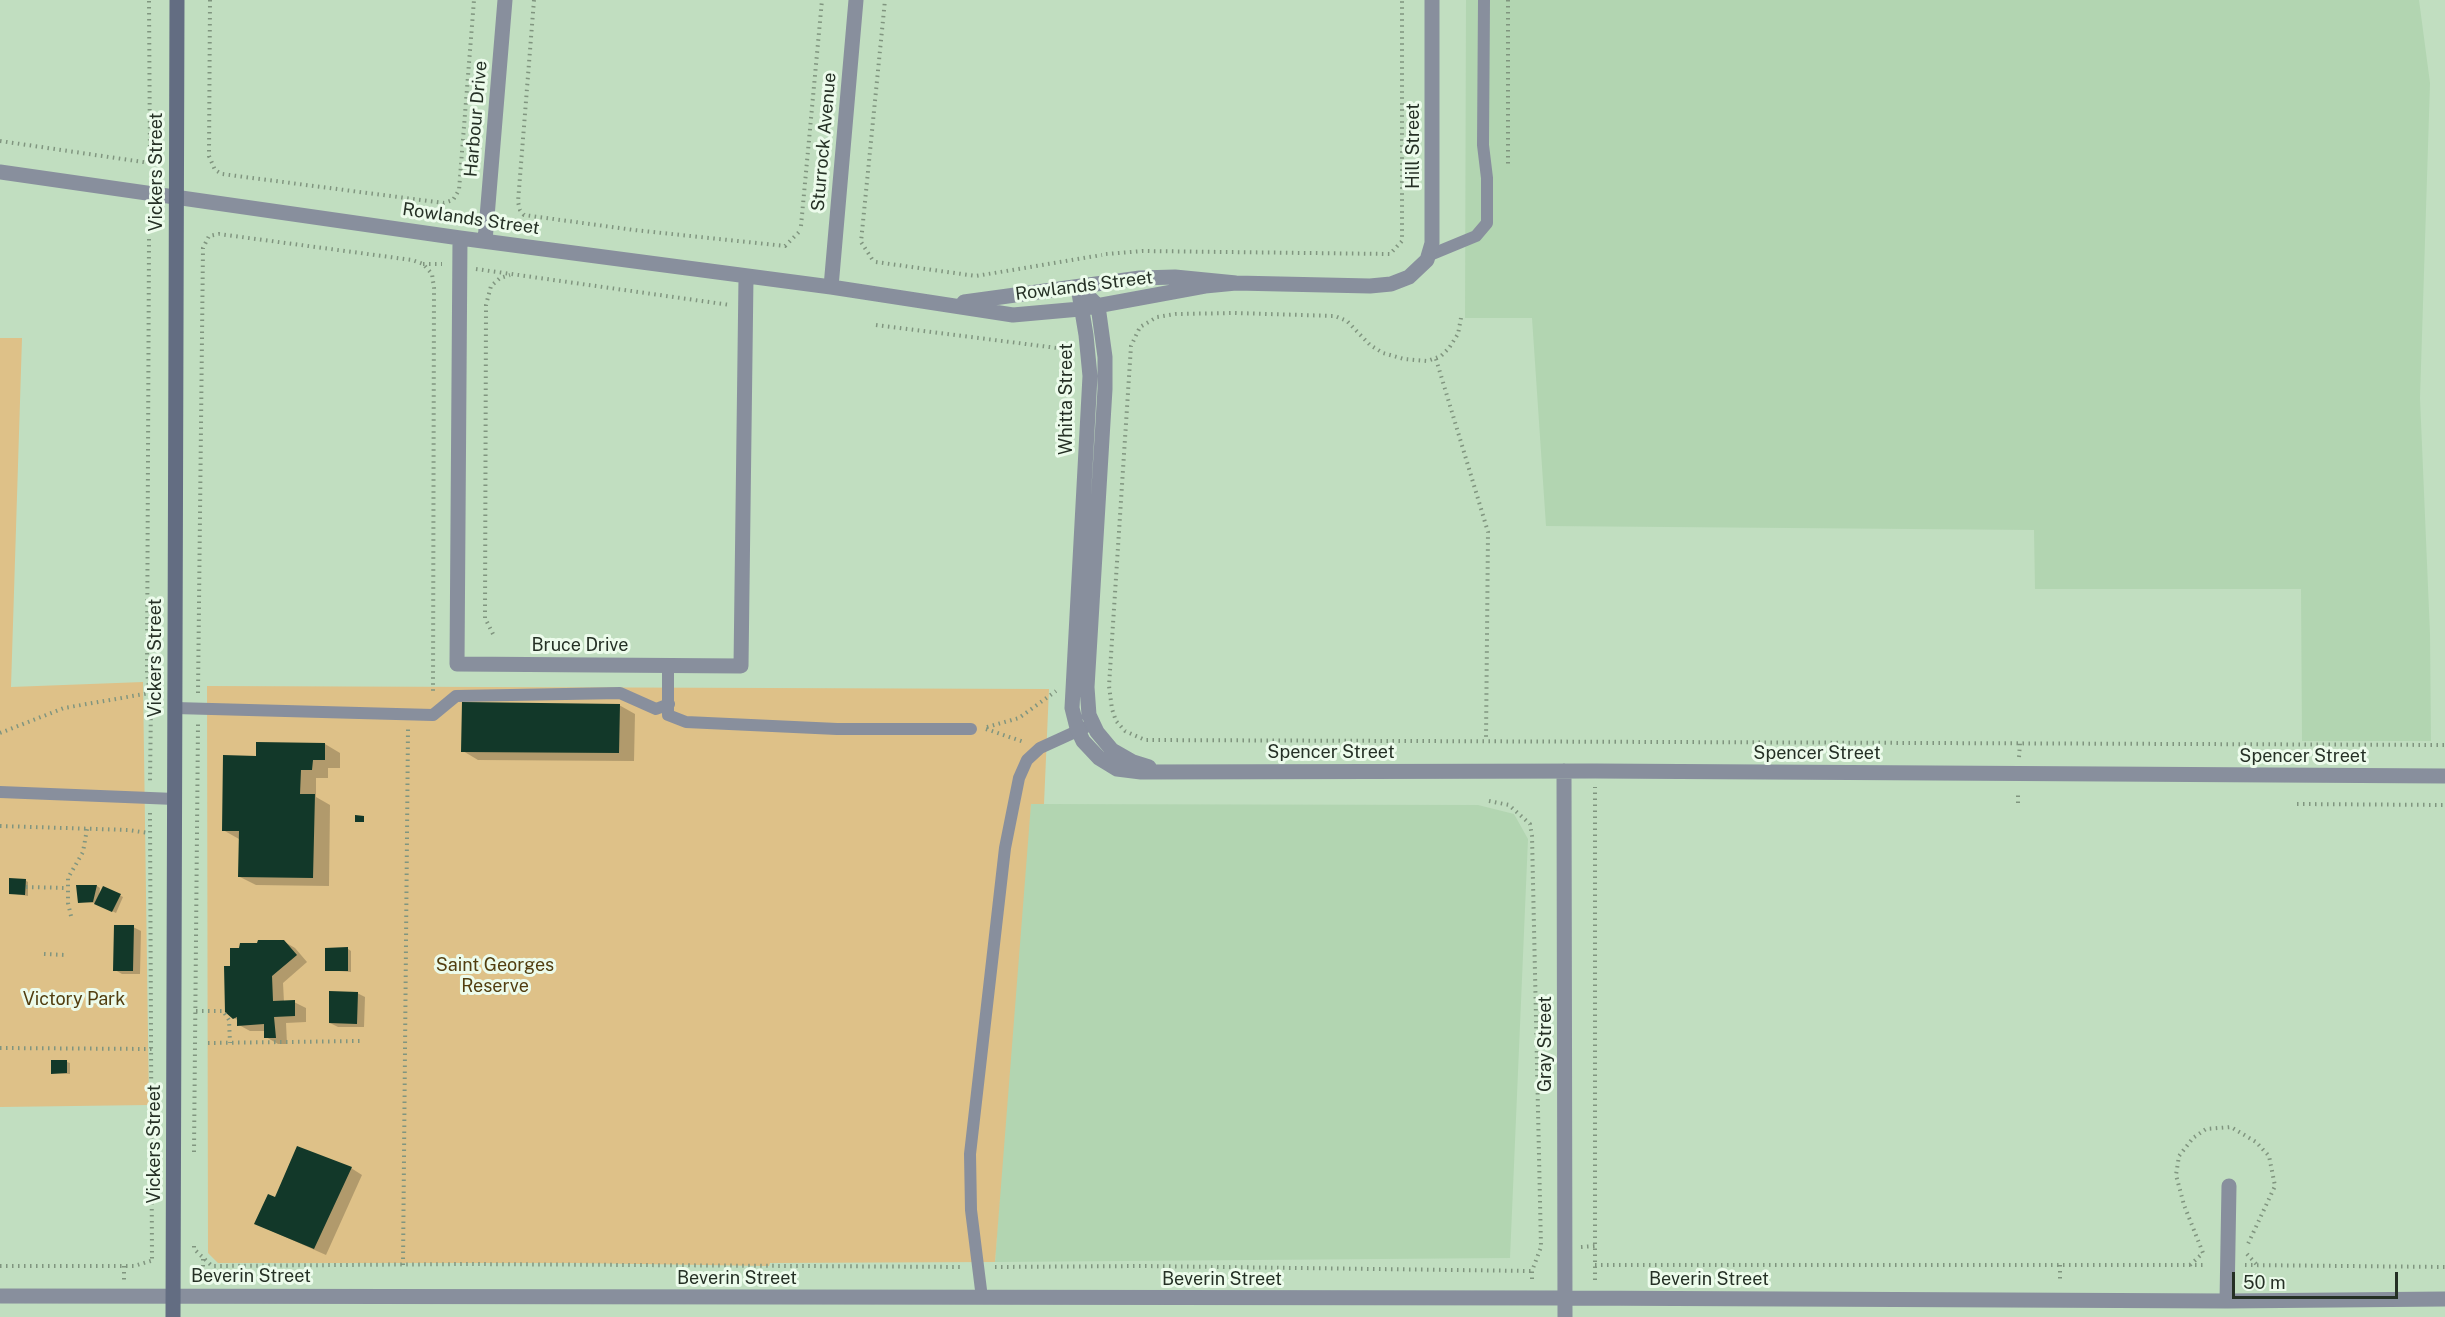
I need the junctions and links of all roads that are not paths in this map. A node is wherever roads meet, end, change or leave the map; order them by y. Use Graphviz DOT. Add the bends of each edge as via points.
graph roads {
  1 [pos="177,0"];
  2 [pos="505,0"];
  3 [pos="856,0"];
  4 [pos="1432,0"];
  5 [pos="1484,0"];
  6 [pos="0,172"];
  7 [pos="176,196"];
  8 [pos="460,238"];
  9 [pos="485,241"];
  10 [pos="1430,255"];
  11 [pos="746,277"];
  12 [pos="1153,278"];
  13 [pos="1134,279"];
  14 [pos="1236,283"];
  15 [pos="831,286"];
  16 [pos="1078,287"];
  17 [pos="1153,297"];
  18 [pos="1136,300"];
  19 [pos="936,302"];
  20 [pos="1098,306"];
  21 [pos="1081,309"];
  22 [pos="668,665"];
  23 [pos="669,704"];
  24 [pos="175,708"];
  25 [pos="1085,728"];
  26 [pos="971,729"];
  27 [pos="1109,757"];
  28 [pos="1564,771"];
  29 [pos="2445,776"];
  30 [pos="0,792"];
  31 [pos="175,799"];
  32 [pos="2229,1186"];
  33 [pos="0,1296"];
  34 [pos="172,1296"];
  35 [pos="982,1298"];
  36 [pos="1565,1298"];
  37 [pos="2445,1299"];
  38 [pos="2227,1301"];
  39 [pos="173,1317"];
  40 [pos="1565,1317"];
  1 -- 7 [label="street, Vickers Street"];
  2 -- 9 [label="street, Harbour Drive"];
  3 -- 15 [label="street, Sturrock Avenue"];
  4 -- 10 [label="street, Hill Street"];
  5 -- 10 [label="lane" via="1487,223 1476,236"];
  6 -- 7 [label="street, Rowlands Street"];
  7 -- 8 [label="street, Rowlands Street"];
  7 -- 24 [label="street, Vickers Street"];
  8 -- 9 [label="street, Rowlands Street"];
  8 -- 22 [label="street, Bruce Drive" via="457,664"];
  9 -- 11 [label="street, Rowlands Street"];
  10 -- 14 [label="street, Rowlands Street" via="1406,286"];
  11 -- 15 [label="street, Rowlands Street"];
  11 -- 22 [label="street, Bruce Drive" via="741,666"];
  12 -- 13 [label="street, Rowlands Street"];
  12 -- 14 [label="street, Rowlands Street"];
  12 -- 17 [label="street"];
  13 -- 16 [label="street, Rowlands Street"];
  13 -- 18 [label="street"];
  14 -- 17 [label="street, Rowlands Street"];
  15 -- 19 [label="street, Rowlands Street"];
  16 -- 19 [label="street, Rowlands Street" via="979,301"];
  16 -- 20 [label="street"];
  16 -- 21 [label="street, Whitta Street"];
  17 -- 18 [label="street, Rowlands Street"];
  18 -- 20 [label="street, Rowlands Street"];
  19 -- 21 [label="street, Rowlands Street" via="1013,315"];
  20 -- 21 [label="street, Rowlands Street"];
  20 -- 25 [label="street, Whitta Street" via="1106,389 1087,687 1089,715"];
  21 -- 25 [label="street, Whitta Street" via="1090,382 1072,691 1073,713"];
  22 -- 23 [label="lane"];
  23 -- 24 [label="lane" via="656,709 620,693 456,696 433,716"];
  23 -- 26 [label="lane" via="668,715 686,722 837,729"];
  24 -- 31 [label="street, Vickers Street"];
  25 -- 27 [label="street, Whitta Street" via="1101,739"];
  25 -- 35 [label="lane" via="1040,748 1027,760 1019,778 1005,848 971,1146 970,1200"];
  27 -- 28 [label="street, Spencer Street" via="1188,771"];
  28 -- 29 [label="street, Spencer Street"];
  28 -- 36 [label="street, Gray Street"];
  30 -- 31 [label="lane"];
  31 -- 34 [label="street, Vickers Street"];
  32 -- 38 [label="street"];
  33 -- 34 [label="street, Beverin Street"];
  34 -- 35 [label="street, Beverin Street"];
  34 -- 39 [label="street, Vickers Street"];
  35 -- 36 [label="street, Beverin Street"];
  36 -- 38 [label="street, Beverin Street"];
  36 -- 40 [label="street, Gray Street"];
  37 -- 38 [label="street, Beverin Street"];
}
